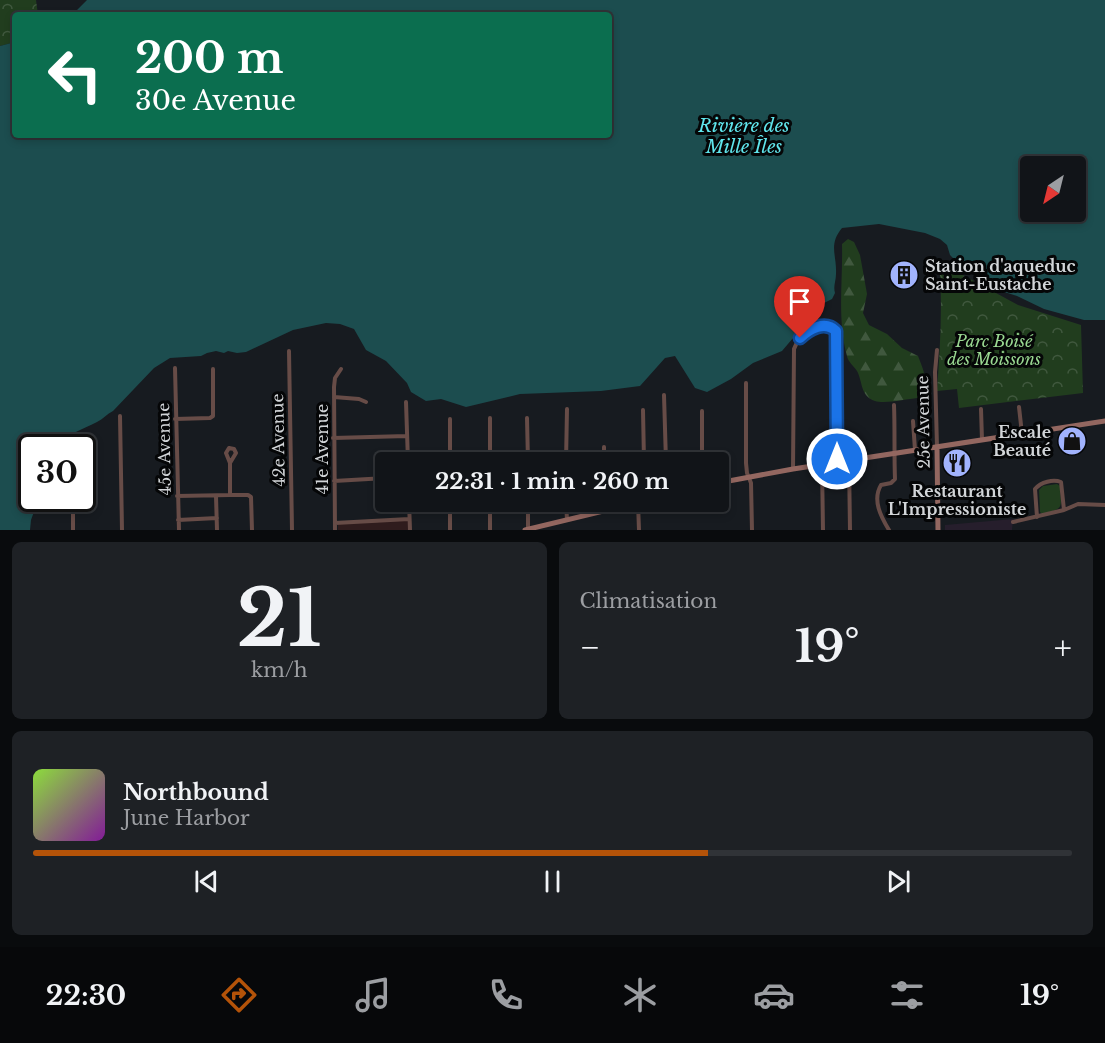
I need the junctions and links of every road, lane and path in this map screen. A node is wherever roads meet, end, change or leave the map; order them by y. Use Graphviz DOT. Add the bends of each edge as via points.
graph roads {
  1 [pos="937,350"];
  2 [pos="290,351"];
  3 [pos="175,368"];
  4 [pos="213,369"];
  5 [pos="341,369"];
  6 [pos="746,383"];
  7 [pos="664,395"];
  8 [pos="334,397"];
  9 [pos="366,402"];
  10 [pos="406,402"];
  11 [pos="894,405"];
  12 [pos="1019,407"];
  13 [pos="567,409"];
  14 [pos="981,409"];
  15 [pos="643,410"];
  16 [pos="702,411"];
  17 [pos="120,417"];
  18 [pos="490,418"];
  19 [pos="527,418"];
  20 [pos="175,419"];
  21 [pos="450,419"];
  22 [pos="914,421"];
  23 [pos="1105,421"];
  24 [pos="1022,434"];
  25 [pos="407,436"];
  26 [pos="333,438"];
  27 [pos="982,440"];
  28 [pos="604,447"];
  29 [pos="937,447"];
  30 [pos="915,451"];
  31 [pos="408,452"];
  32 [pos="450,452"];
  33 [pos="490,452"];
  34 [pos="528,452"];
  35 [pos="567,452"];
  36 [pos="604,452"];
  37 [pos="644,452"];
  38 [pos="666,452"];
  39 [pos="702,452"];
  40 [pos="894,454"];
  41 [pos="849,460"];
  42 [pos="837,462"];
  43 [pos="230,463"];
  44 [pos="822,465"];
  45 [pos="793,469"];
  46 [pos="749,477"];
  47 [pos="375,479"];
  48 [pos="334,481"];
  49 [pos="729,481"];
  50 [pos="230,495"];
  51 [pos="177,496"];
  52 [pos="216,496"];
  53 [pos="1105,505"];
  54 [pos="1064,510"];
  55 [pos="73,512"];
  56 [pos="409,512"];
  57 [pos="450,512"];
  58 [pos="490,512"];
  59 [pos="528,512"];
  60 [pos="567,512"];
  61 [pos="599,512"];
  62 [pos="638,512"];
  63 [pos="1036,517"];
  64 [pos="217,518"];
  65 [pos="178,519"];
  66 [pos="409,519"];
  67 [pos="567,520"];
  68 [pos="1013,522"];
  69 [pos="335,523"];
  70 [pos="73,530"];
  71 [pos="122,530"];
  72 [pos="179,530"];
  73 [pos="217,530"];
  74 [pos="252,530"];
  75 [pos="292,530"];
  76 [pos="335,530"];
  77 [pos="410,530"];
  78 [pos="450,530"];
  79 [pos="490,530"];
  80 [pos="527,530"];
  81 [pos="639,530"];
  82 [pos="752,530"];
  83 [pos="823,530"];
  84 [pos="850,530"];
  85 [pos="889,530"];
  86 [pos="938,530"];
  1 -- 29 [label="street, 25e Avenue"];
  2 -- 75 [label="street, 42e Avenue"];
  3 -- 20 [label="street, 45e Avenue"];
  4 -- 20 [label="street" via="213,416"];
  5 -- 8 [label="street, 41e Avenue" via="335,378"];
  6 -- 46 [label="street"];
  7 -- 38 [label="street"];
  8 -- 9 [label="street"];
  8 -- 26 [label="street, 41e Avenue"];
  10 -- 25 [label="street"];
  11 -- 40 [label="street"];
  12 -- 24 [label="street"];
  13 -- 35 [label="street"];
  14 -- 27 [label="street"];
  15 -- 37 [label="street"];
  16 -- 39 [label="street"];
  17 -- 71 [label="street"];
  18 -- 33 [label="street"];
  19 -- 34 [label="street"];
  20 -- 51 [label="street, 45e Avenue"];
  21 -- 32 [label="street"];
  22 -- 30 [label="street"];
  23 -- 24 [label="main road"];
  24 -- 27 [label="main road"];
  25 -- 26 [label="street"];
  25 -- 31 [label="street"];
  26 -- 48 [label="street, 41e Avenue"];
  27 -- 29 [label="main road"];
  28 -- 36 [label="street"];
  29 -- 30 [label="main road"];
  29 -- 86 [label="main road, 25e Avenue"];
  30 -- 40 [label="main road"];
  40 -- 41 [label="main road"];
  40 -- 85 [label="street" via="895,480 878,491 879,514"];
  41 -- 42 [label="main road"];
  41 -- 84 [label="street"];
  42 -- 44 [label="main road"];
  42 -- 45 [label="street" via="836,331 830,326 816,327 800,338 794,349"];
  43 -- 50 [label="street"];
  44 -- 45 [label="main road"];
  44 -- 83 [label="street"];
  45 -- 46 [label="main road"];
  46 -- 49 [label="main road"];
  46 -- 82 [label="street"];
  47 -- 48 [label="street"];
  48 -- 69 [label="street, 41e Avenue"];
  50 -- 52 [label="street"];
  50 -- 74 [label="street" via="251,497"];
  51 -- 52 [label="street"];
  51 -- 65 [label="street, 45e Avenue"];
  52 -- 64 [label="street"];
  53 -- 54 [label="street" via="1078,504"];
  54 -- 63 [label="street"];
  54 -- 63 [label="street" via="1061,482 1040,484 1035,489"];
  55 -- 70 [label="street"];
  56 -- 66 [label="street"];
  57 -- 78 [label="street"];
  58 -- 79 [label="street"];
  59 -- 80 [label="street"];
  60 -- 67 [label="street"];
  61 -- 67 [label="main road"];
  62 -- 81 [label="street"];
  63 -- 68 [label="street"];
  64 -- 65 [label="street"];
  64 -- 73 [label="street"];
  65 -- 72 [label="street, 45e Avenue"];
  66 -- 69 [label="street"];
  66 -- 77 [label="street"];
  67 -- 80 [label="main road"];
  69 -- 76 [label="street, 41e Avenue"];
}
